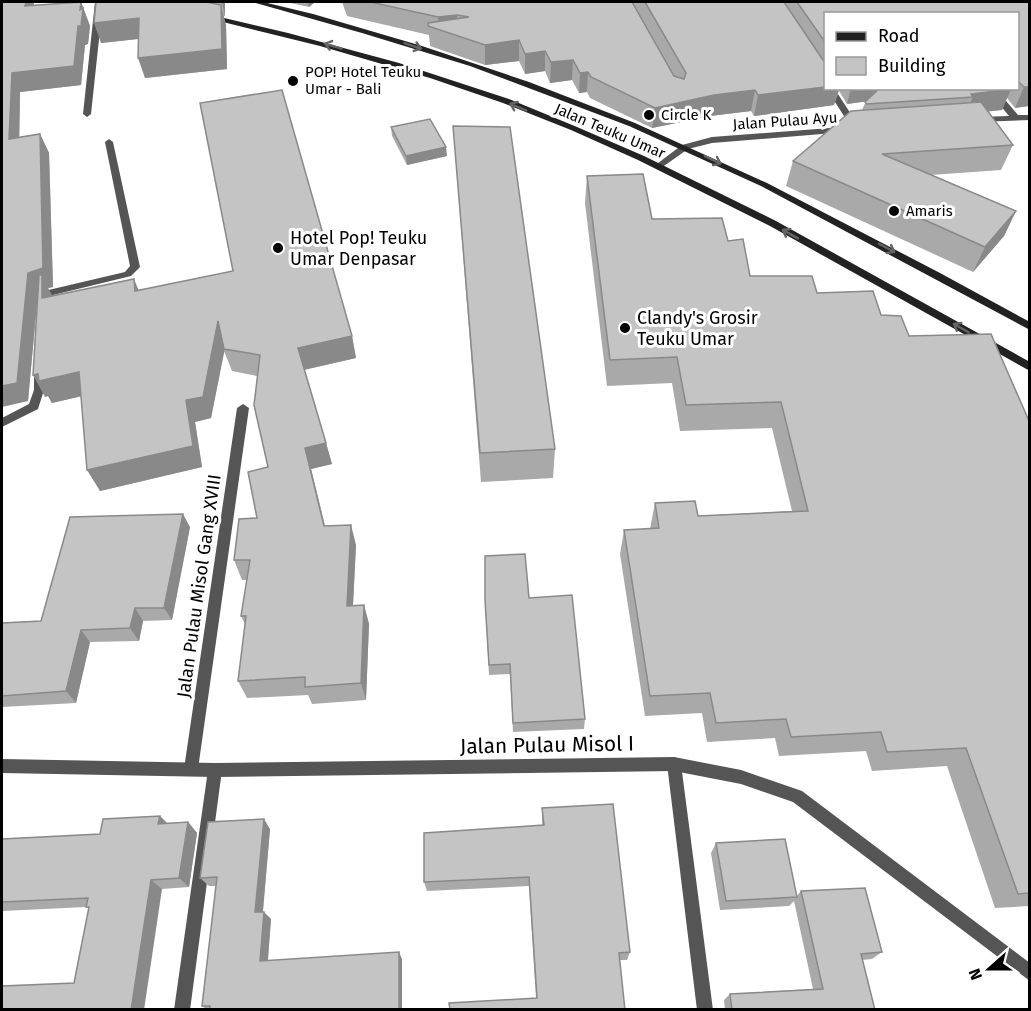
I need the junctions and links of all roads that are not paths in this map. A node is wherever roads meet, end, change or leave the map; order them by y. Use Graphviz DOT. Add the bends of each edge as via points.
graph roads {
  1 [pos="99,2"];
  2 [pos="256,2"];
  3 [pos="201,14"];
  4 [pos="831,90"];
  5 [pos="992,90"];
  6 [pos="87,114"];
  7 [pos="1029,117"];
  8 [pos="1016,118"];
  9 [pos="970,121"];
  10 [pos="868,128"];
  11 [pos="856,129"];
  12 [pos="109,142"];
  13 [pos="685,147"];
  14 [pos="658,166"];
  15 [pos="42,315"];
  16 [pos="1029,327"];
  17 [pos="39,357"];
  18 [pos="1029,368"];
  19 [pos="243,408"];
  20 [pos="2,423"];
  21 [pos="674,764"];
  22 [pos="2,766"];
  23 [pos="192,770"];
  24 [pos="215,770"];
  25 [pos="1029,973"];
  26 [pos="182,1010"];
  27 [pos="705,1010"];
  1 -- 6 [label="street"];
  2 -- 13 [label="main road, Jalan Teuku Umar, one-way" via="343,23 524,82"];
  14 -- 3 [label="main road, Jalan Teuku Umar, one-way" via="506,102 425,73 322,42"];
  4 -- 11 [label="street"];
  5 -- 8 [label="street"];
  7 -- 8 [label="street"];
  8 -- 9 [label="street"];
  10 -- 11 [label="street, Jalan Pulau Ayu"];
  11 -- 13 [label="street, Jalan Pulau Ayu" via="712,140"];
  12 -- 15 [label="street" via="135,267 133,272 123,275 45,294"];
  13 -- 14 [label="street, Jalan Pulau Ayu"];
  13 -- 16 [label="main road, Jalan Teuku Umar, one-way" via="966,290"];
  18 -- 14 [label="main road, Jalan Teuku Umar, one-way" via="730,201"];
  17 -- 20 [label="street" via="39,390 34,406"];
  19 -- 23 [label="street, Jalan Pulau Misol Gang XVIII"];
  21 -- 24 [label="street, Jalan Pulau Misol I"];
  21 -- 25 [label="street, Jalan Pulau Misol I" via="741,777 797,796"];
  21 -- 27 [label="street"];
  22 -- 23 [label="street, Jalan Pulau Misol I"];
  23 -- 24 [label="street, Jalan Pulau Misol I"];
  24 -- 26 [label="street"];
}
